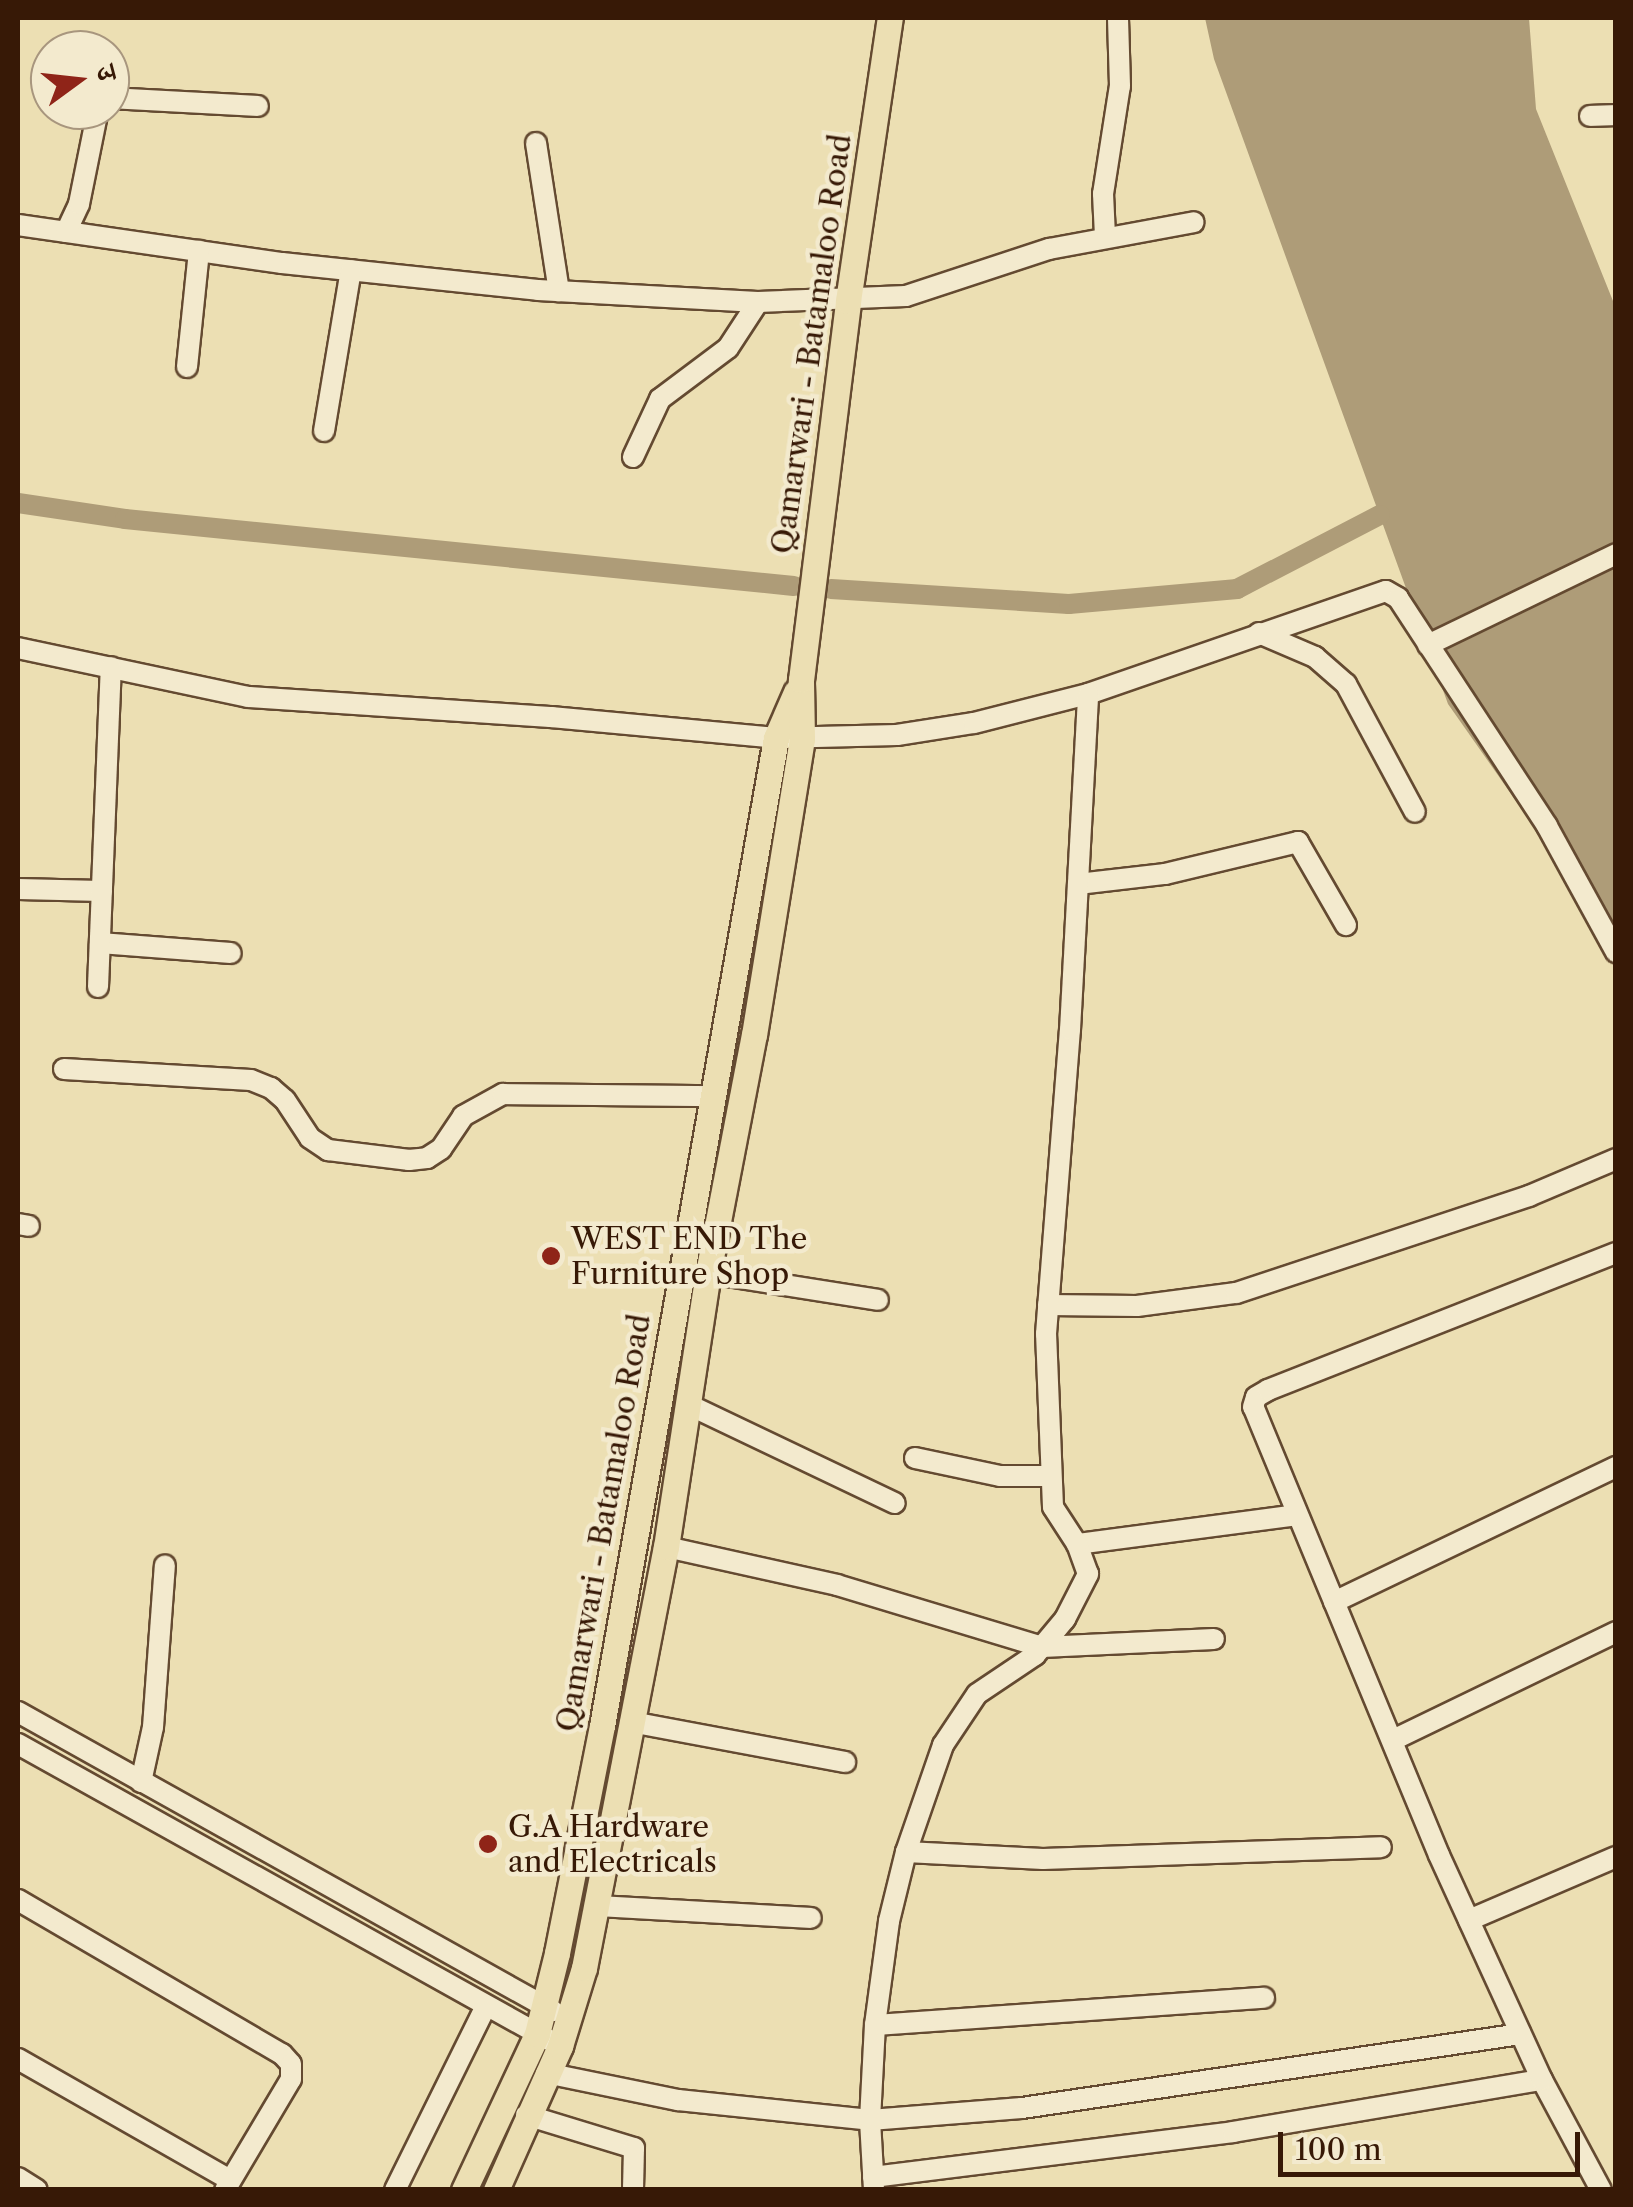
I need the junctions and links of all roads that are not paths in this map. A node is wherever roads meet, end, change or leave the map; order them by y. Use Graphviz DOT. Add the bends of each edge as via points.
graph roads {
  1 [pos="890,18"];
  2 [pos="1118,18"];
  3 [pos="130,99"];
  4 [pos="258,106"];
  5 [pos="1616,115"];
  6 [pos="1590,116"];
  7 [pos="94,130"];
  8 [pos="536,143"];
  9 [pos="1194,222"];
  10 [pos="18,226"];
  11 [pos="66,232"];
  12 [pos="1105,236"];
  13 [pos="199,251"];
  14 [pos="351,270"];
  15 [pos="558,291"];
  16 [pos="758,302"];
  17 [pos="848,302"];
  18 [pos="187,367"];
  19 [pos="324,431"];
  20 [pos="633,456"];
  21 [pos="1616,554"];
  22 [pos="1259,633"];
  23 [pos="1434,642"];
  24 [pos="18,648"];
  25 [pos="111,667"];
  26 [pos="1088,694"];
  27 [pos="789,739"];
  28 [pos="1415,812"];
  29 [pos="1078,884"];
  30 [pos="18,889"];
  31 [pos="102,891"];
  32 [pos="1346,925"];
  33 [pos="100,943"];
  34 [pos="1616,952"];
  35 [pos="231,953"];
  36 [pos="98,987"];
  37 [pos="64,1069"];
  38 [pos="711,1096"];
  39 [pos="1616,1160"];
  40 [pos="1616,1253"];
  41 [pos="708,1274"];
  42 [pos="878,1300"];
  43 [pos="1048,1305"];
  44 [pos="687,1404"];
  45 [pos="915,1458"];
  46 [pos="1616,1466"];
  47 [pos="1051,1476"];
  48 [pos="895,1503"];
  49 [pos="1297,1515"];
  50 [pos="1077,1544"];
  51 [pos="666,1547"];
  52 [pos="165,1565"];
  53 [pos="1334,1602"];
  54 [pos="1616,1632"];
  55 [pos="1214,1639"];
  56 [pos="1042,1647"];
  57 [pos="18,1712"];
  58 [pos="631,1722"];
  59 [pos="1393,1740"];
  60 [pos="18,1744"];
  61 [pos="845,1762"];
  62 [pos="141,1782"];
  63 [pos="1381,1847"];
  64 [pos="906,1852"];
  65 [pos="1616,1857"];
  66 [pos="18,1900"];
  67 [pos="598,1906"];
  68 [pos="811,1918"];
  69 [pos="1469,1920"];
  70 [pos="1264,1998"];
  71 [pos="486,2006"];
  72 [pos="544,2006"];
  73 [pos="568,2019"];
  74 [pos="875,2025"];
  75 [pos="1521,2034"];
  76 [pos="548,2040"];
  77 [pos="18,2059"];
  78 [pos="546,2073"];
  79 [pos="1542,2080"];
  80 [pos="526,2115"];
  81 [pos="870,2120"];
  82 [pos="18,2178"];
  83 [pos="874,2183"];
  84 [pos="228,2185"];
  85 [pos="37,2190"];
  86 [pos="395,2190"];
  87 [pos="464,2190"];
  88 [pos="496,2190"];
  89 [pos="633,2190"];
  90 [pos="1602,2190"];
  1 -- 17 [label="main road, Qamarwari - Batamaloo Road"];
  2 -- 12 [label="street" via="1120,86 1103,194"];
  3 -- 4 [label="street"];
  5 -- 6 [label="street"];
  7 -- 11 [label="street" via="79,204"];
  8 -- 15 [label="street"];
  9 -- 12 [label="street"];
  10 -- 11 [label="street"];
  11 -- 13 [label="street"];
  12 -- 17 [label="street" via="939,289"];
  13 -- 14 [label="street"];
  13 -- 18 [label="street"];
  14 -- 15 [label="street"];
  14 -- 19 [label="street"];
  15 -- 16 [label="street"];
  16 -- 17 [label="street"];
  16 -- 20 [label="street" via="728,348 660,399"];
  17 -- 27 [label="main road, Qamarwari - Batamaloo Road"];
  21 -- 23 [label="street"];
  22 -- 23 [label="street" via="1386,592"];
  22 -- 26 [label="street"];
  22 -- 28 [label="street" via="1315,657 1346,684"];
  23 -- 34 [label="street" via="1548,826"];
  24 -- 25 [label="street"];
  25 -- 27 [label="street" via="248,697"];
  25 -- 31 [label="street"];
  26 -- 27 [label="street" via="897,735"];
  26 -- 29 [label="street"];
  27 -- 38 [label="main road, Qamarwari - Batamaloo Road"];
  27 -- 41 [label="main road, Qamarwari - Batamaloo Road" via="754,1035"];
  29 -- 32 [label="street" via="1164,874 1298,842"];
  29 -- 43 [label="street"];
  30 -- 31 [label="street"];
  31 -- 33 [label="street"];
  33 -- 35 [label="street"];
  33 -- 36 [label="street"];
  37 -- 38 [label="street" via="251,1080 286,1100 310,1138 328,1150 409,1160 441,1149 463,1116 503,1094"];
  38 -- 72 [label="main road, Qamarwari - Batamaloo Road" via="602,1726"];
  39 -- 43 [label="street" via="1529,1196 1236,1293 1136,1306"];
  40 -- 49 [label="street" via="1258,1395 1256,1419"];
  41 -- 42 [label="street"];
  41 -- 44 [label="main road, Qamarwari - Batamaloo Road"];
  43 -- 47 [label="street"];
  44 -- 48 [label="street"];
  44 -- 51 [label="main road, Qamarwari - Batamaloo Road"];
  45 -- 47 [label="street" via="1000,1476"];
  46 -- 53 [label="street"];
  47 -- 50 [label="street" via="1054,1507"];
  49 -- 50 [label="street"];
  49 -- 53 [label="street"];
  50 -- 56 [label="street" via="1086,1579"];
  51 -- 56 [label="street" via="837,1585"];
  51 -- 58 [label="main road, Qamarwari - Batamaloo Road"];
  52 -- 62 [label="street" via="152,1743"];
  53 -- 59 [label="street"];
  54 -- 59 [label="street"];
  55 -- 56 [label="street"];
  56 -- 64 [label="street" via="977,1694 942,1745"];
  57 -- 62 [label="street"];
  58 -- 61 [label="street"];
  58 -- 67 [label="main road, Qamarwari - Batamaloo Road"];
  59 -- 69 [label="street"];
  60 -- 71 [label="street"];
  62 -- 72 [label="street"];
  63 -- 64 [label="street" via="1043,1859"];
  64 -- 74 [label="street" via="888,1921"];
  65 -- 69 [label="street"];
  66 -- 84 [label="street" via="291,2064 291,2079"];
  67 -- 68 [label="street"];
  67 -- 73 [label="main road, Qamarwari - Batamaloo Road"];
  69 -- 75 [label="street"];
  70 -- 74 [label="street"];
  71 -- 76 [label="street"];
  71 -- 86 [label="street"];
  72 -- 73 [label="street"];
  72 -- 76 [label="main road, Qamarwari - Batamaloo Road"];
  73 -- 76 [label="main road, Qamarwari - Batamaloo Road"];
  74 -- 81 [label="street"];
  75 -- 79 [label="street"];
  75 -- 81 [label="street" via="1022,2108"];
  76 -- 78 [label="main road, Qamarwari - Batamaloo Road"];
  76 -- 87 [label="main road, Qamarwari - Batamaloo Road"];
  77 -- 84 [label="street"];
  78 -- 80 [label="main road, Qamarwari - Batamaloo Road"];
  78 -- 81 [label="street" via="678,2100"];
  79 -- 83 [label="street"];
  79 -- 90 [label="street"];
  80 -- 88 [label="main road, Qamarwari - Batamaloo Road"];
  80 -- 89 [label="street" via="634,2148"];
  81 -- 83 [label="street"];
  82 -- 85 [label="street"];
}
